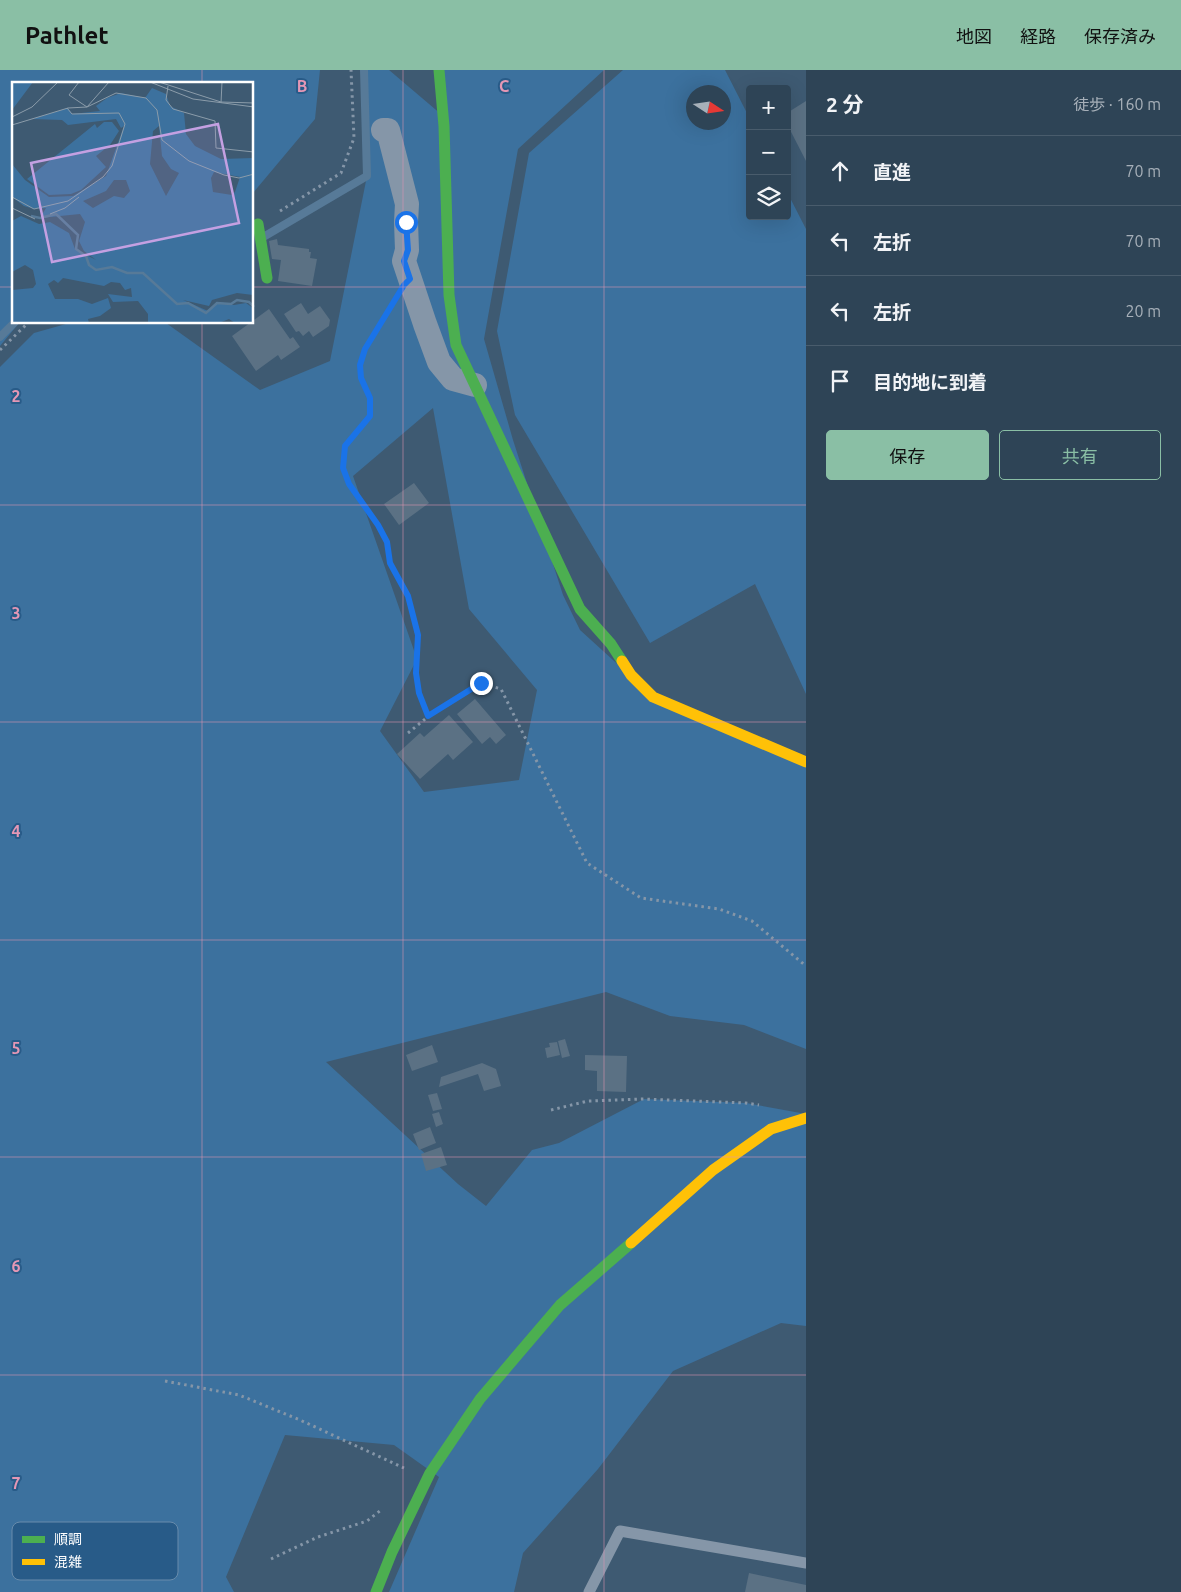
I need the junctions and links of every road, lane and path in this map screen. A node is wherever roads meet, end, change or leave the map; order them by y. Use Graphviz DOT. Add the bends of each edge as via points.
graph roads {
  1 [pos="351,70"];
  2 [pos="439,70"];
  3 [pos="383,130"];
  4 [pos="258,225"];
  5 [pos="267,278"];
  6 [pos="410,279"];
  7 [pos="27,324"];
  8 [pos="0,350"];
  9 [pos="475,385"];
  10 [pos="428,716"];
  11 [pos="408,733"];
  12 [pos="806,762"];
  13 [pos="806,966"];
  14 [pos="763,1106"];
  15 [pos="551,1110"];
  16 [pos="806,1118"];
  17 [pos="165,1381"];
  18 [pos="428,1478"];
  19 [pos="415,1505"];
  20 [pos="271,1559"];
  21 [pos="806,1563"];
  22 [pos="376,1592"];
  23 [pos="589,1592"];
  1 -- 4 [label="path" via="355,128 341,173"];
  2 -- 9 [label="street" via="444,126 449,295 456,345"];
  3 -- 6 [label="street" via="388,130 408,204 408,250 404,261"];
  4 -- 5 [label="street"];
  6 -- 9 [label="street" via="439,362 453,379"];
  6 -- 10 [label="path" via="365,349 360,365 361,378 370,398 370,416 345,446 343,468 349,484 387,542 390,563 408,596 418,635 416,673 419,693"];
  7 -- 8 [label="path"];
  9 -- 12 [label="street" via="580,609 611,644 631,675 653,697"];
  10 -- 11 [label="path"];
  10 -- 13 [label="path" via="481,683 501,689 586,863 641,898 719,909 752,921"];
  14 -- 15 [label="path" via="644,1099 588,1101"];
  16 -- 18 [label="street" via="771,1129 713,1170 560,1305 480,1399"];
  17 -- 18 [label="path" via="239,1395"];
  18 -- 19 [label="street"];
  19 -- 20 [label="path" via="386,1506 367,1521 318,1537"];
  19 -- 22 [label="street"];
  21 -- 23 [label="lane" via="620,1531"];
}
